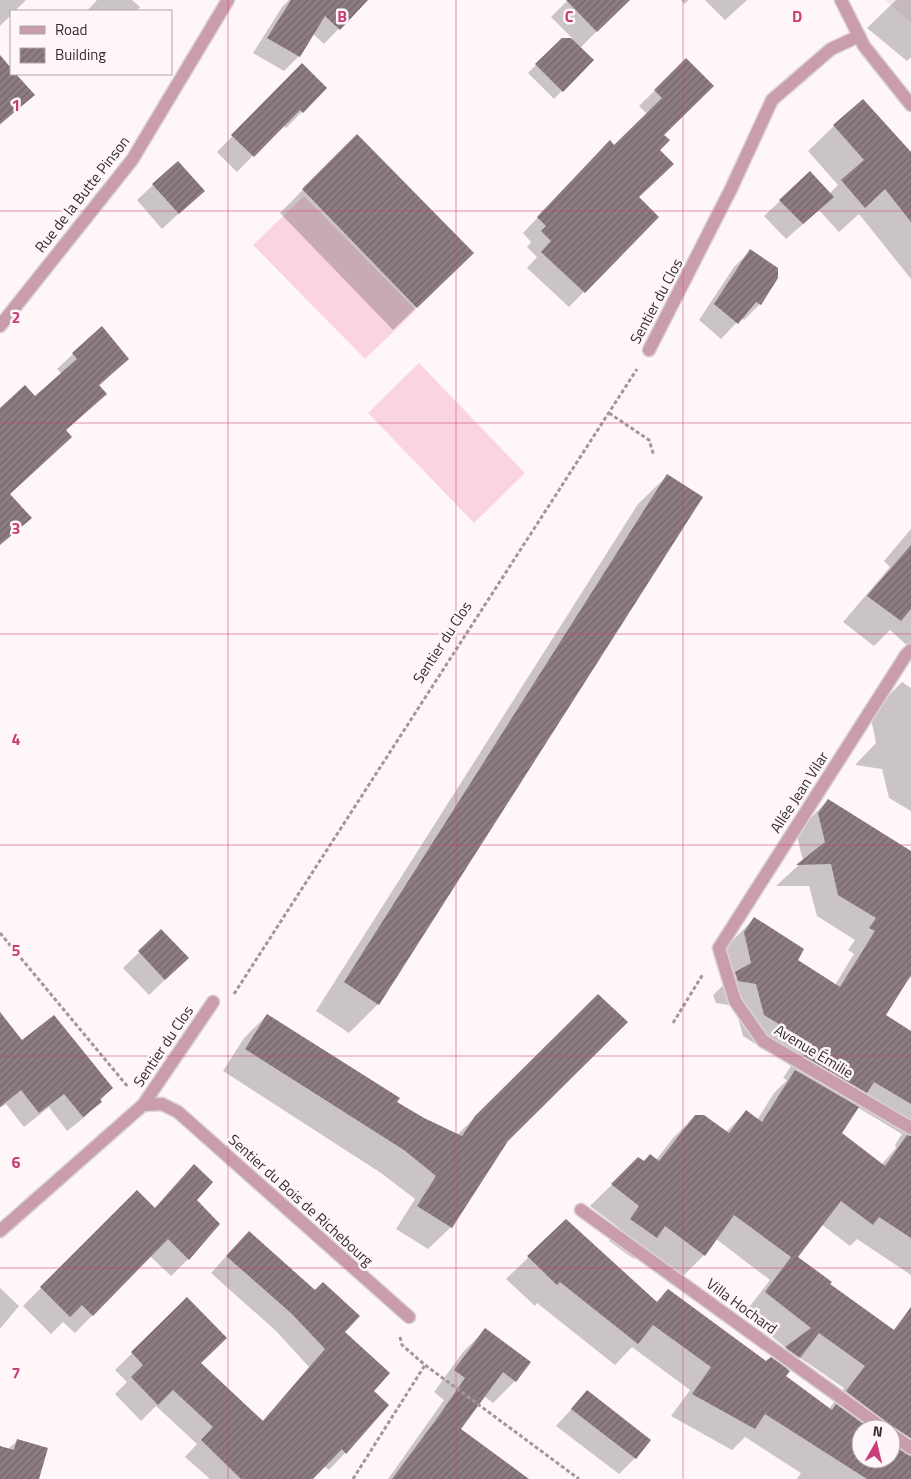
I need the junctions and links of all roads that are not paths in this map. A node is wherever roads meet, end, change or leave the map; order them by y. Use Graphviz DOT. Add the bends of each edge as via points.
graph roads {
  1 [pos="228,0"];
  2 [pos="841,0"];
  3 [pos="859,36"];
  4 [pos="911,105"];
  5 [pos="0,326"];
  6 [pos="649,350"];
  7 [pos="909,654"];
  8 [pos="719,948"];
  9 [pos="212,1002"];
  10 [pos="143,1105"];
  11 [pos="911,1128"];
  12 [pos="581,1210"];
  13 [pos="0,1231"];
  14 [pos="409,1317"];
  15 [pos="870,1419"];
  1 -- 5 [label="street, Rue de la Butte Pinson" via="132,160"];
  2 -- 3 [label="street"];
  3 -- 4 [label="street"];
  3 -- 6 [label="street, Sentier du Clos" via="831,49 772,100 731,189"];
  7 -- 8 [label="street, Allée Jean Vilar"];
  8 -- 11 [label="street, Avenue Émilie" via="735,1001 763,1041"];
  9 -- 10 [label="street, Sentier du Clos"];
  10 -- 13 [label="street, Sentier du Clos"];
  10 -- 14 [label="street, Sentier du Bois de Richebourg" via="162,1104 178,1112"];
  12 -- 15 [label="street, Villa Hochard"];
}
